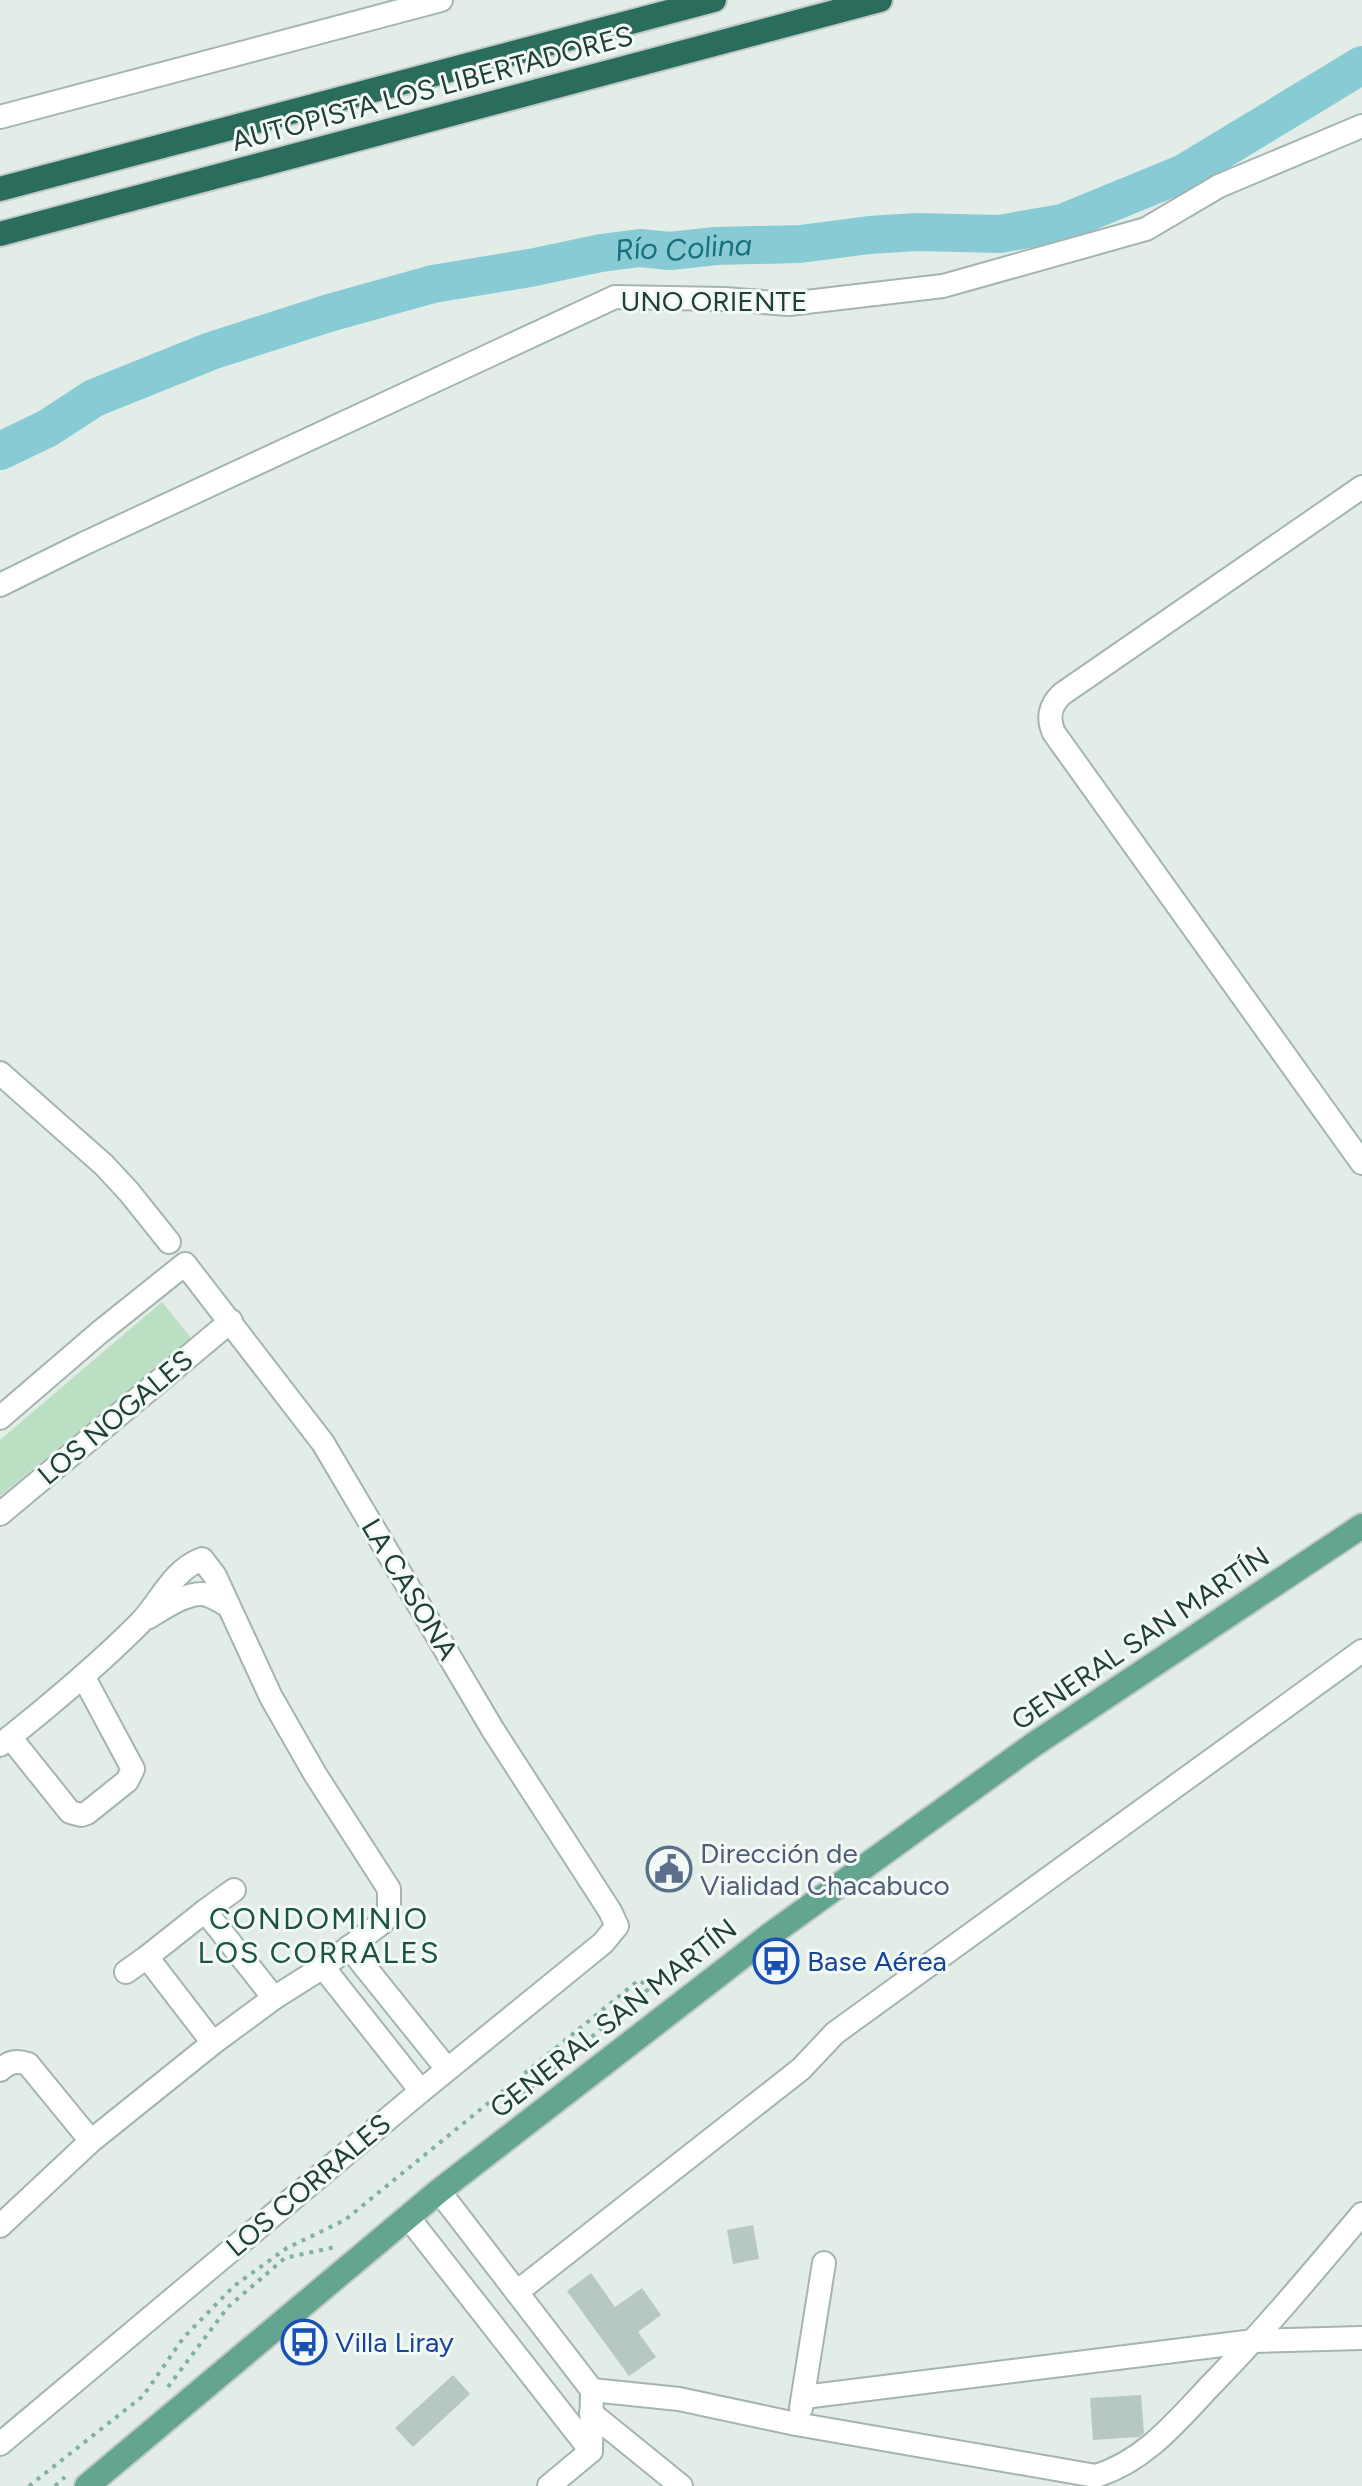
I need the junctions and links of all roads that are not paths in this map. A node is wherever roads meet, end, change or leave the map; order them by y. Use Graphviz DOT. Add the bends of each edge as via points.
graph roads {
  1 [pos="441,0"];
  2 [pos="714,0"];
  3 [pos="880,0"];
  4 [pos="0,117"];
  5 [pos="1362,126"];
  6 [pos="0,189"];
  7 [pos="0,234"];
  8 [pos="1362,487"];
  9 [pos="0,585"];
  10 [pos="0,1073"];
  11 [pos="1360,1158"];
  12 [pos="169,1242"];
  13 [pos="231,1321"];
  14 [pos="0,1418"];
  15 [pos="0,1514"];
  16 [pos="1362,1526"];
  17 [pos="227,1605"];
  18 [pos="141,1622"];
  19 [pos="1362,1651"];
  20 [pos="83,1676"];
  21 [pos="5,1741"];
  22 [pos="234,1890"];
  23 [pos="205,1911"];
  24 [pos="617,1926"];
  25 [pos="349,1947"];
  26 [pos="147,1957"];
  27 [pos="323,1967"];
  28 [pos="126,1972"];
  29 [pos="274,1998"];
  30 [pos="213,2043"];
  31 [pos="447,2069"];
  32 [pos="0,2070"];
  33 [pos="421,2091"];
  34 [pos="91,2141"];
  35 [pos="439,2191"];
  36 [pos="1362,2214"];
  37 [pos="408,2217"];
  38 [pos="0,2225"];
  39 [pos="824,2263"];
  40 [pos="517,2292"];
  41 [pos="1362,2338"];
  42 [pos="1254,2341"];
  43 [pos="592,2390"];
  44 [pos="804,2397"];
  45 [pos="591,2413"];
  46 [pos="796,2424"];
  47 [pos="0,2444"];
  48 [pos="591,2451"];
  49 [pos="1083,2480"];
  50 [pos="77,2482"];
  51 [pos="549,2486"];
  52 [pos="681,2486"];
  1 -- 4 [label="street"];
  2 -- 6 [label="highway, AUTOPISTA LOS LIBERTADORES"];
  3 -- 7 [label="highway, AUTOPISTA LOS LIBERTADORES"];
  5 -- 9 [label="street, UNO ORIENTE" via="1219,186 1146,229 943,286 789,304 615,297"];
  8 -- 11 [label="street" via="1062,694 1052,706 1050,720 1054,733"];
  10 -- 12 [label="street" via="104,1165"];
  13 -- 14 [label="street, LA CASONA" via="185,1264"];
  13 -- 15 [label="street, LOS NOGALES"];
  13 -- 24 [label="street, LA CASONA" via="323,1443 493,1730"];
  16 -- 35 [label="main road, GENERAL SAN MARTÍN" via="1033,1745 864,1865"];
  17 -- 18 [label="street" via="205,1594 191,1596"];
  17 -- 18 [label="street" via="202,1559 174,1578"];
  17 -- 25 [label="street" via="271,1697 389,1889 383,1922"];
  18 -- 20 [label="street"];
  19 -- 40 [label="street" via="835,2033 801,2069"];
  20 -- 21 [label="street"];
  20 -- 21 [label="street" via="133,1769 127,1781 87,1813 70,1812"];
  22 -- 23 [label="street"];
  23 -- 26 [label="street"];
  23 -- 29 [label="street"];
  24 -- 31 [label="street, LOS CORRALES"];
  25 -- 27 [label="street"];
  25 -- 31 [label="street"];
  26 -- 28 [label="street"];
  26 -- 30 [label="street"];
  27 -- 29 [label="street"];
  27 -- 33 [label="street"];
  29 -- 30 [label="street"];
  30 -- 34 [label="street"];
  31 -- 33 [label="street, LOS CORRALES"];
  32 -- 34 [label="street" via="9,2063 28,2064"];
  33 -- 47 [label="street, LOS CORRALES"];
  34 -- 38 [label="street"];
  35 -- 37 [label="main road, GENERAL SAN MARTÍN"];
  35 -- 40 [label="street"];
  36 -- 42 [label="street"];
  37 -- 48 [label="street"];
  37 -- 50 [label="main road, GENERAL SAN MARTÍN"];
  39 -- 44 [label="street"];
  40 -- 43 [label="street"];
  41 -- 42 [label="street"];
  42 -- 44 [label="street"];
  42 -- 49 [label="street" via="1156,2443 1117,2469"];
  43 -- 45 [label="street"];
  43 -- 46 [label="street" via="679,2399"];
  44 -- 46 [label="street"];
  45 -- 48 [label="street"];
  45 -- 52 [label="street"];
  46 -- 49 [label="street"];
  48 -- 51 [label="street"];
}
